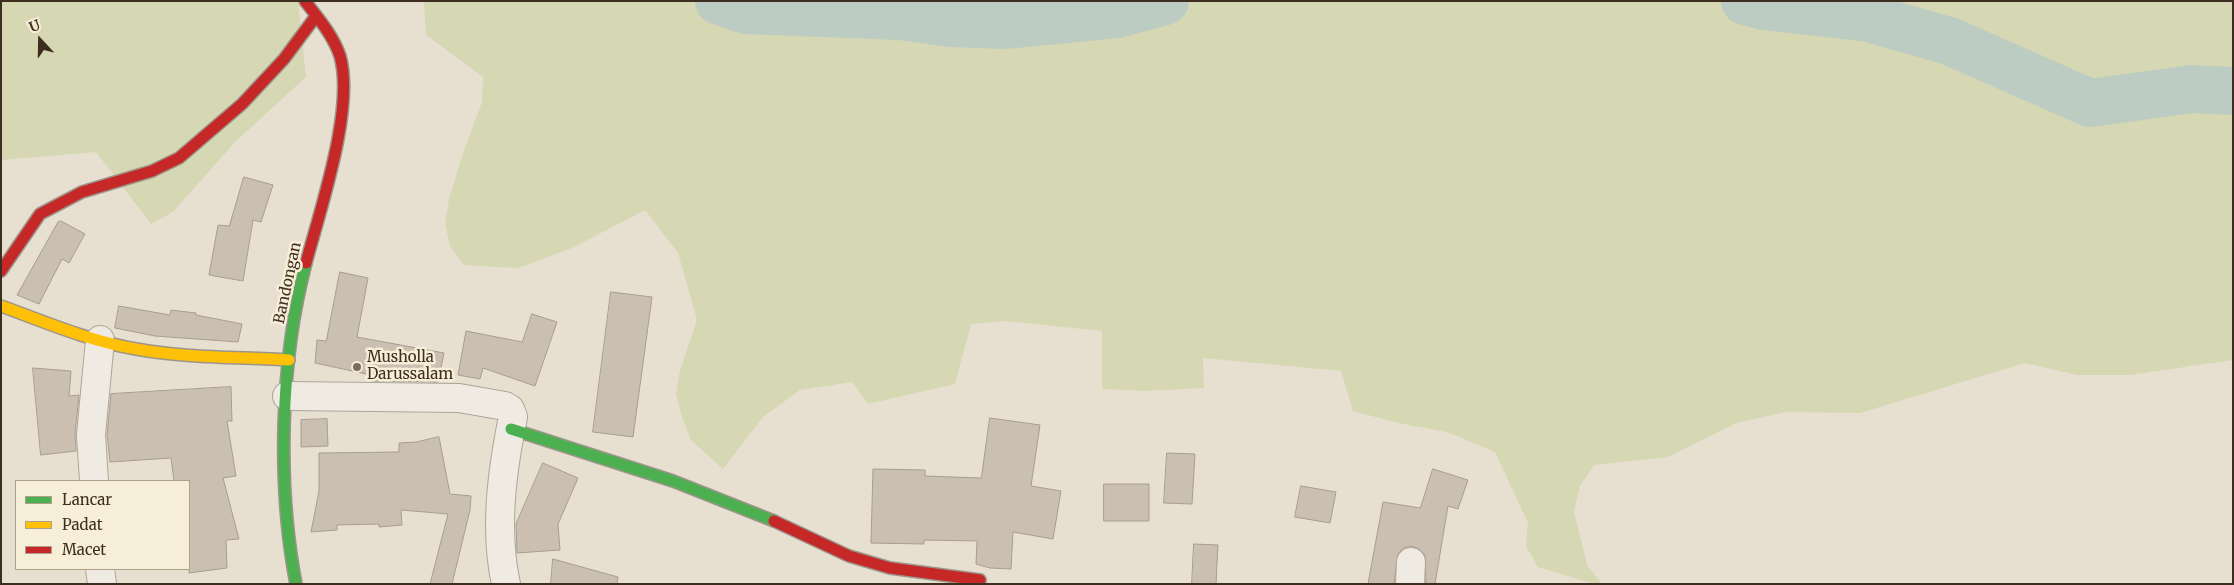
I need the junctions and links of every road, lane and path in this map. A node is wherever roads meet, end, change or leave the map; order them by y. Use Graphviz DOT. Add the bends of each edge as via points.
graph roads {
  1 [pos="305,1"];
  2 [pos="316,16"];
  3 [pos="1,271"];
  4 [pos="1,306"];
  5 [pos="100,340"];
  6 [pos="289,360"];
  7 [pos="286,396"];
  8 [pos="511,428"];
  9 [pos="94,480"];
  10 [pos="100,570"];
  11 [pos="980,580"];
  12 [pos="102,584"];
  13 [pos="296,584"];
  14 [pos="506,584"];
  1 -- 2 [label="street, Bandongan"];
  2 -- 3 [label="street" via="284,59 242,104 179,158 152,171 82,192 40,214"];
  2 -- 6 [label="street, Bandongan" via="337,46 342,64 343,91 335,150 298,297"];
  4 -- 5 [label="street"];
  5 -- 6 [label="street" via="136,349"];
  5 -- 9 [label="street" via="91,435"];
  6 -- 7 [label="street, Bandongan"];
  7 -- 8 [label="street" via="459,398 492,402 510,409 513,417"];
  7 -- 13 [label="street, Bandongan" via="285,473"];
  8 -- 11 [label="street" via="727,501 849,556 890,568"];
  8 -- 14 [label="street" via="500,515 502,567"];
  10 -- 12 [label="street"];
}
